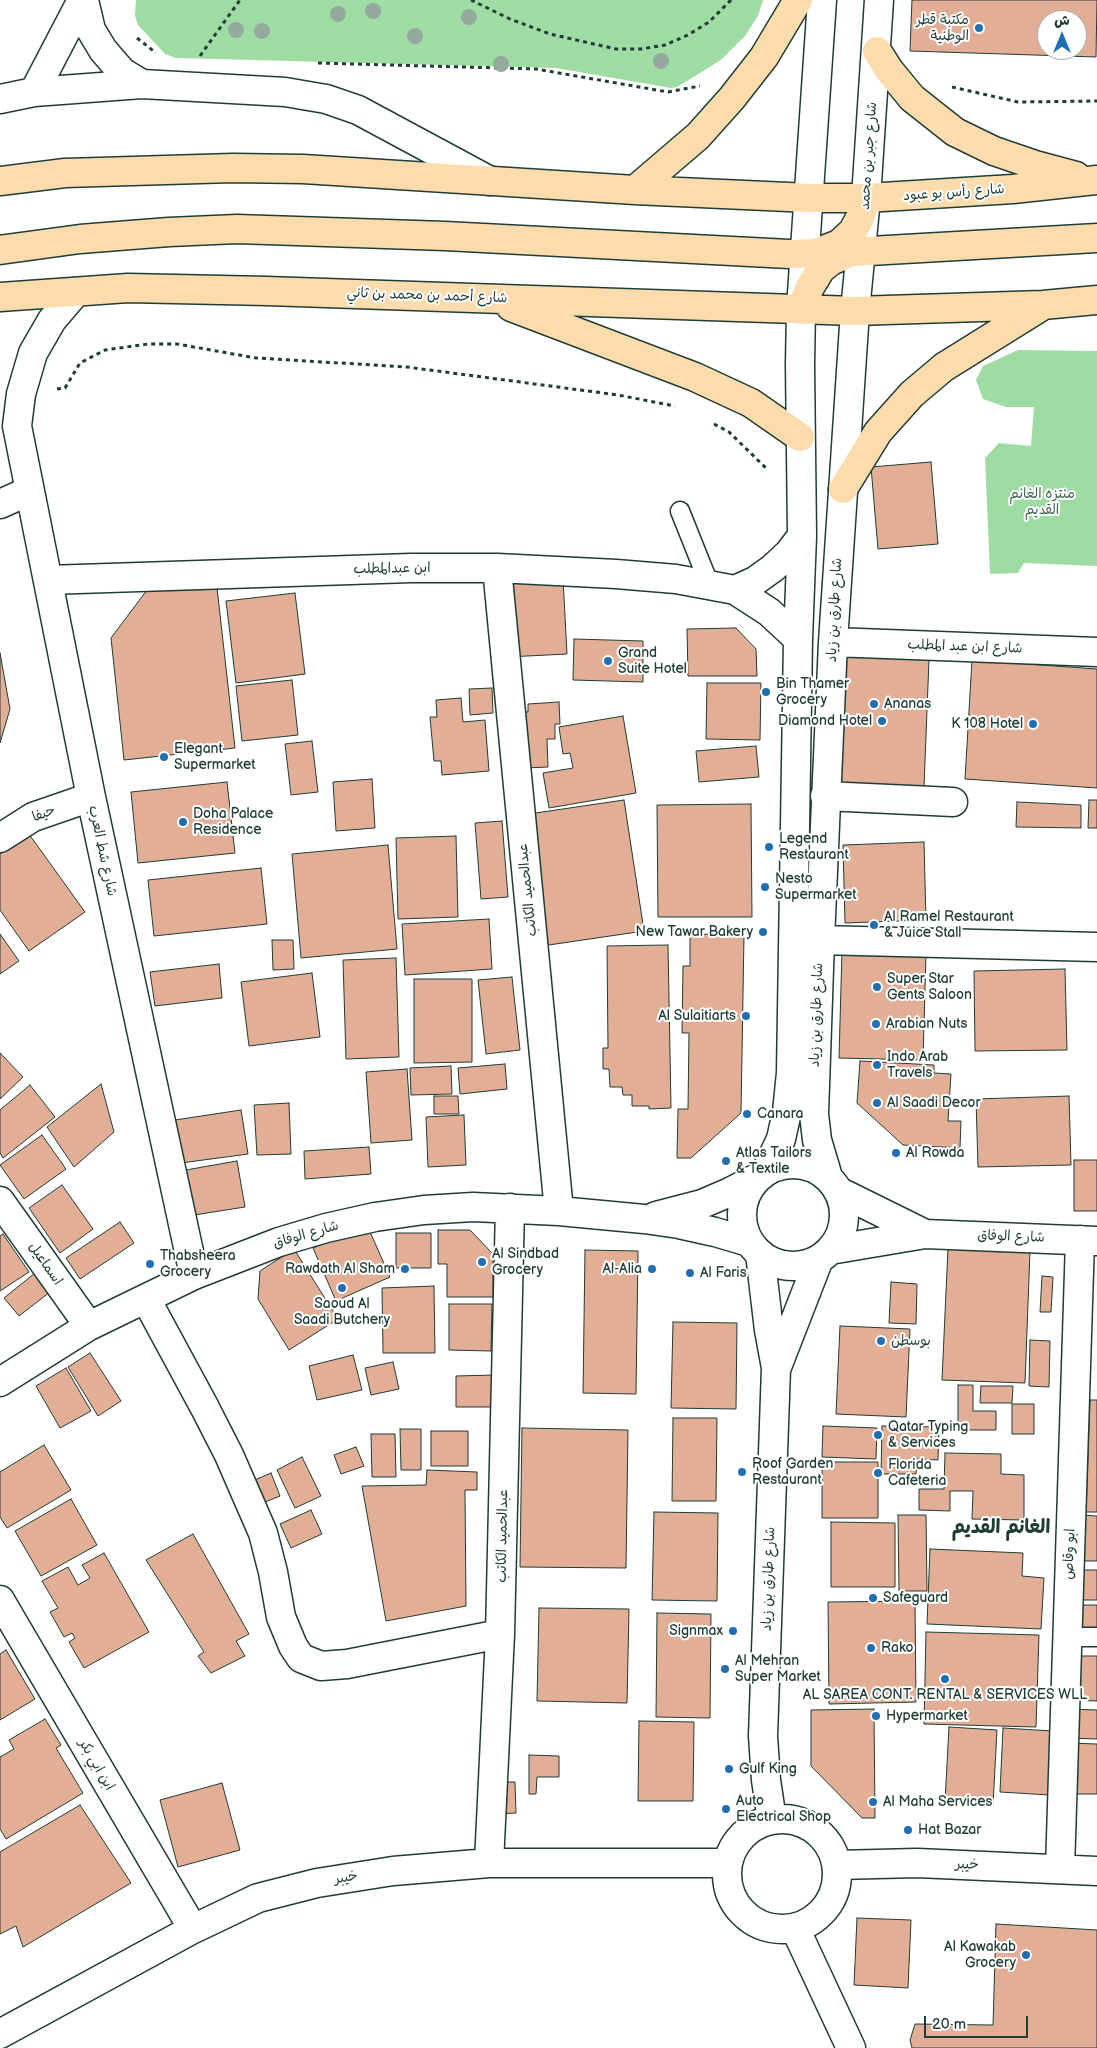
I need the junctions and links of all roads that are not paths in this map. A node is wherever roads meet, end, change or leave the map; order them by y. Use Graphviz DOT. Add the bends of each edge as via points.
graph roads {
  1 [pos="83,0"];
  2 [pos="798,0"];
  3 [pos="822,0"];
  4 [pos="879,0"];
  5 [pos="877,51"];
  6 [pos="142,84"];
  7 [pos="34,92"];
  8 [pos="0,99"];
  9 [pos="0,181"];
  10 [pos="490,181"];
  11 [pos="1096,181"];
  12 [pos="635,190"];
  13 [pos="810,198"];
  14 [pos="866,198"];
  15 [pos="1097,238"];
  16 [pos="0,250"];
  17 [pos="861,251"];
  18 [pos="805,254"];
  19 [pos="76,292"];
  20 [pos="0,298"];
  21 [pos="489,299"];
  22 [pos="1097,300"];
  23 [pos="1043,305"];
  24 [pos="801,310"];
  25 [pos="855,311"];
  26 [pos="13,409"];
  27 [pos="800,437"];
  28 [pos="843,489"];
  29 [pos="29,491"];
  30 [pos="0,504"];
  31 [pos="680,511"];
  32 [pos="802,536"];
  33 [pos="497,568"];
  34 [pos="48,580"];
  35 [pos="722,588"];
  36 [pos="798,640"];
  37 [pos="833,642"];
  38 [pos="1097,652"];
  39 [pos="825,796"];
  40 [pos="91,797"];
  41 [pos="953,802"];
  42 [pos="0,838"];
  43 [pos="820,940"];
  44 [pos="1097,947"];
  45 [pos="761,1174"];
  46 [pos="833,1184"];
  47 [pos="0,1201"];
  48 [pos="510,1208"];
  49 [pos="559,1211"];
  50 [pos="644,1219"];
  51 [pos="925,1234"];
  52 [pos="1089,1241"];
  53 [pos="754,1248"];
  54 [pos="824,1255"];
  55 [pos="194,1276"];
  56 [pos="146,1299"];
  57 [pos="89,1326"];
  58 [pos="776,1368"];
  59 [pos="0,1382"];
  60 [pos="0,1600"];
  61 [pos="500,1634"];
  62 [pos="1068,1637"];
  63 [pos="1097,1637"];
  64 [pos="772,1820"];
  65 [pos="489,1863"];
  66 [pos="728,1863"];
  67 [pos="837,1865"];
  68 [pos="1060,1869"];
  69 [pos="1097,1871"];
  70 [pos="795,1928"];
  71 [pos="192,1929"];
  72 [pos="0,2034"];
  73 [pos="851,2048"];
  1 -- 6 [label="street" via="91,30 103,50 122,72"];
  1 -- 7 [label="street"];
  2 -- 12 [label="main road" via="764,57 732,98 698,136"];
  3 -- 13 [label="street"];
  4 -- 5 [label="street, شارع جبر بن محمد"];
  5 -- 11 [label="main road" via="900,85 919,104 973,142 1035,165"];
  5 -- 14 [label="street, شارع جبر بن محمد"];
  6 -- 7 [label="street"];
  6 -- 10 [label="street" via="286,92 326,99 358,110"];
  7 -- 8 [label="street"];
  9 -- 10 [label="main road" via="65,173 233,168 303,169"];
  10 -- 12 [label="main road"];
  11 -- 14 [label="main road, شارع رأس بو عبود"];
  12 -- 13 [label="main road"];
  13 -- 14 [label="main road, شارع رأس بو عبود"];
  13 -- 18 [label="street"];
  14 -- 17 [label="street, شارع جبر بن محمد"];
  14 -- 18 [label="main road" via="860,218 843,242 824,251"];
  15 -- 17 [label="main road"];
  16 -- 18 [label="main road" via="80,239 237,229"];
  17 -- 24 [label="main road" via="837,257 821,269"];
  17 -- 25 [label="street, شارع جبر بن محمد"];
  18 -- 24 [label="street"];
  19 -- 20 [label="main road, شارع أحمد بن محمد بن ثاني"];
  19 -- 21 [label="main road, شارع أحمد بن محمد بن ثاني" via="128,288"];
  19 -- 26 [label="street, شارع شط العرب" via="52,320 33,353"];
  21 -- 24 [label="main road, شارع أحمد بن محمد بن ثاني"];
  21 -- 27 [label="main road" via="695,377 751,403"];
  22 -- 23 [label="main road"];
  23 -- 25 [label="main road"];
  23 -- 28 [label="main road" via="944,367 912,394 878,432"];
  24 -- 25 [label="main road, شارع أحمد بن محمد بن ثاني"];
  24 -- 27 [label="street, شارع طارق بن زياد"];
  25 -- 28 [label="street, شارع طارق بن زياد"];
  26 -- 29 [label="street, شارع شط العرب"];
  27 -- 32 [label="street, شارع طارق بن زياد"];
  28 -- 37 [label="street, شارع طارق بن زياد"];
  29 -- 30 [label="street"];
  29 -- 34 [label="street, شارع شط العرب"];
  31 -- 35 [label="lane"];
  32 -- 35 [label="street" via="789,553 755,581"];
  32 -- 36 [label="street, شارع طارق بن زياد"];
  33 -- 34 [label="street, ابن عبدالمطلب"];
  33 -- 35 [label="street, ابن عبدالمطلب" via="676,579"];
  33 -- 49 [label="street, عبدالحميد الكاتب"];
  34 -- 40 [label="street, شارع شط العرب"];
  35 -- 36 [label="street, ابن عبدالمطلب" via="769,612"];
  36 -- 45 [label="street, شارع طارق بن زياد" via="791,1073 781,1139"];
  37 -- 38 [label="street, شارع ابن عبد المطلب"];
  37 -- 39 [label="street, شارع طارق بن زياد"];
  39 -- 41 [label="street"];
  39 -- 43 [label="street, شارع طارق بن زياد"];
  40 -- 42 [label="street, حيفا" via="33,817"];
  40 -- 55 [label="street, شارع شط العرب"];
  43 -- 44 [label="street"];
  43 -- 46 [label="street, شارع طارق بن زياد" via="814,1114 817,1140"];
  45 -- 46 [label="street" via="777,1166 796,1164 814,1168"];
  45 -- 50 [label="street, شارع الوفاق" via="702,1204"];
  45 -- 53 [label="street" via="746,1192 741,1208 742,1226"];
  46 -- 51 [label="street, شارع الوفاق"];
  46 -- 54 [label="street" via="843,1206 844,1221 839,1237"];
  47 -- 57 [label="street, اسماعيل"];
  48 -- 49 [label="street, شارع الوفاق"];
  48 -- 55 [label="street, شارع الوفاق" via="424,1210 375,1217 279,1242"];
  48 -- 61 [label="street, عبدالحميد الكاتب"];
  49 -- 50 [label="street, شارع الوفاق"];
  50 -- 53 [label="street, شارع الوفاق" via="714,1232"];
  51 -- 52 [label="street, شارع الوفاق"];
  51 -- 54 [label="street, شارع الوفاق"];
  52 -- 62 [label="street, ابو وقاص"];
  53 -- 54 [label="street" via="773,1262 788,1266 804,1265"];
  53 -- 58 [label="street, شارع طارق بن زياد"];
  54 -- 58 [label="street, شارع طارق بن زياد"];
  55 -- 56 [label="street, شارع الوفاق"];
  56 -- 57 [label="street, شارع الوفاق"];
  56 -- 61 [label="street" via="229,1455 263,1532 281,1617 301,1658 321,1666 348,1664"];
  57 -- 59 [label="street, شارع الوفاق"];
  58 -- 64 [label="street, شارع طارق بن زياد" via="763,1736"];
  60 -- 71 [label="street, ابن ابي بكر"];
  61 -- 65 [label="street, عبدالحميد الكاتب"];
  62 -- 63 [label="lane"];
  62 -- 68 [label="street, ابو وقاص"];
  64 -- 66 [label="street" via="752,1827 740,1837"];
  64 -- 67 [label="street" via="796,1820 811,1826 824,1836"];
  65 -- 66 [label="street, خيبر"];
  65 -- 71 [label="street, خيبر" via="393,1871 317,1883 258,1898"];
  66 -- 70 [label="street" via="730,1894 749,1918 763,1926"];
  67 -- 68 [label="street, خيبر" via="917,1863"];
  67 -- 70 [label="street" via="838,1879 828,1904 808,1923"];
  68 -- 69 [label="street, خيبر"];
  70 -- 73 [label="street"];
  71 -- 72 [label="street, خيبر"];
}
